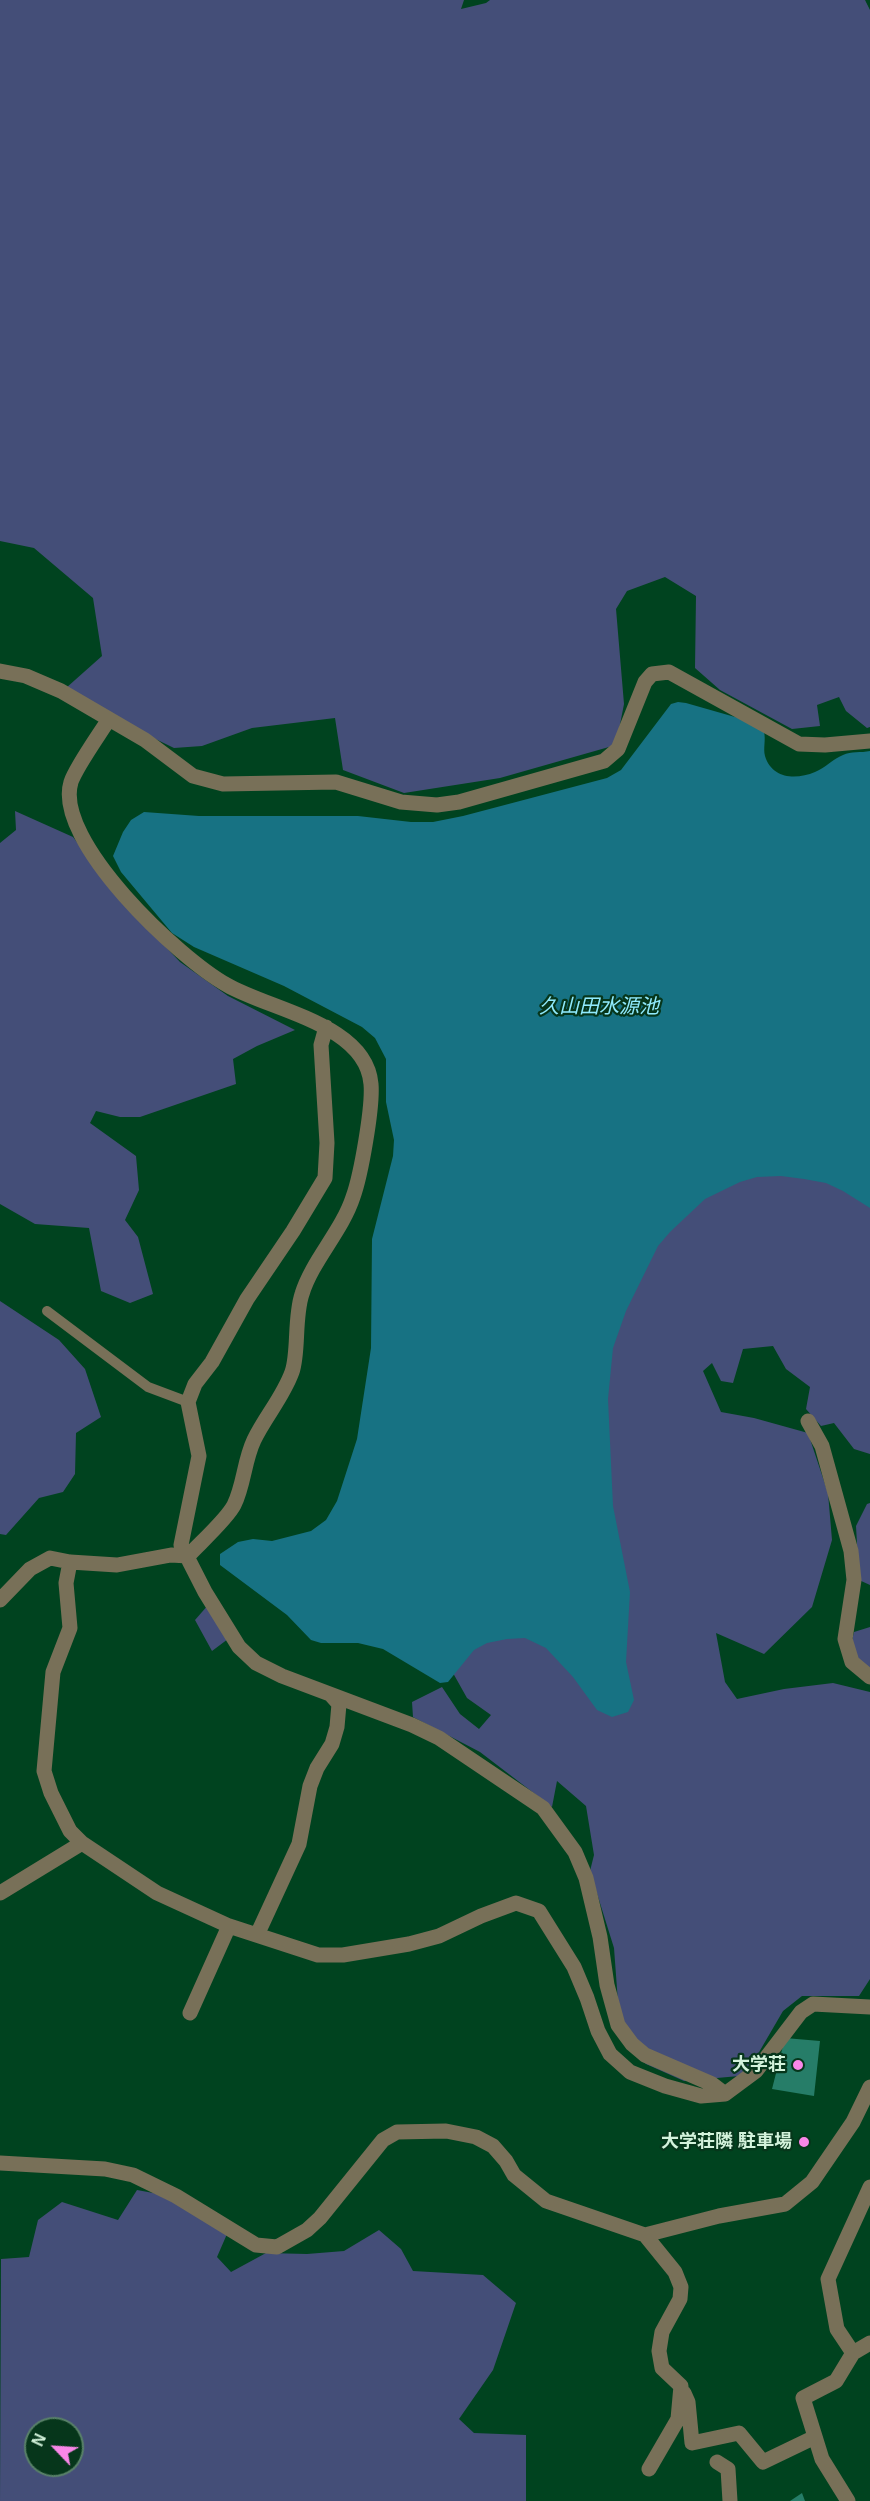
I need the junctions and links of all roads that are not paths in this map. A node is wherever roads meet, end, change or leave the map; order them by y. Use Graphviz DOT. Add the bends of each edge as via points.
graph roads {
  1 [pos="0,671"];
  2 [pos="108,719"];
  3 [pos="870,741"];
  4 [pos="326,1027"];
  5 [pos="46,1311"];
  6 [pos="188,1402"];
  7 [pos="808,1421"];
  8 [pos="188,1556"];
  9 [pos="70,1562"];
  10 [pos="0,1600"];
  11 [pos="870,1677"];
  12 [pos="331,1695"];
  13 [pos="82,1843"];
  14 [pos="0,1893"];
  15 [pos="229,1926"];
  16 [pos="257,1935"];
  17 [pos="870,2007"];
  18 [pos="190,2013"];
  19 [pos="870,2087"];
  20 [pos="725,2094"];
  21 [pos="0,2163"];
  22 [pos="870,2187"];
  23 [pos="645,2235"];
  24 [pos="870,2343"];
  25 [pos="853,2353"];
  26 [pos="681,2386"];
  27 [pos="815,2437"];
  28 [pos="717,2462"];
  29 [pos="649,2469"];
  30 [pos="730,2501"];
  31 [pos="848,2501"];
  1 -- 2 [label="street" via="26,676 61,691"];
  2 -- 3 [label="street" via="145,740 193,776 223,784 336,782 401,802 437,805 604,761 618,749 645,682 652,674 669,672 799,744"];
  2 -- 4 [label="street" via="71,782 69,805 77,829 110,878 185,956 226,985"];
  4 -- 6 [label="street" via="321,1045 327,1143 325,1178 213,1362 195,1384"];
  4 -- 8 [label="street" via="351,1044 364,1061 371,1083 367,1130 353,1198 302,1293 293,1370 253,1441 234,1507"];
  5 -- 6 [label="lane" via="148,1388"];
  6 -- 8 [label="street" via="199,1456 181,1545"];
  7 -- 11 [label="street" via="822,1446 851,1551 854,1580 845,1639 852,1662"];
  8 -- 9 [label="street" via="171,1555 117,1565"];
  8 -- 12 [label="street" via="239,1647 256,1664"];
  9 -- 10 [label="street" via="50,1558 40,1563"];
  9 -- 13 [label="street" via="66,1583 70,1628 53,1672 44,1771 70,1831"];
  12 -- 16 [label="street" via="339,1704 332,1744 310,1786 299,1844"];
  12 -- 20 [label="street" via="439,1738 543,1808 575,1852 586,1878 618,2025 645,2055 712,2084"];
  13 -- 14 [label="street"];
  13 -- 15 [label="street" via="157,1893"];
  15 -- 16 [label="street"];
  15 -- 18 [label="street"];
  16 -- 20 [label="street" via="318,1955 343,1955 439,1936 516,1903 538,1911 574,1967 610,2054 630,2072 665,2086 701,2096"];
  17 -- 20 [label="street" via="813,2004 801,2012 756,2071"];
  19 -- 23 [label="street" via="853,2122 812,2182 785,2204"];
  21 -- 23 [label="street" via="105,2169 133,2175 176,2196 256,2245 277,2247 320,2218 383,2140 397,2132 446,2131 476,2137 493,2146 514,2175 546,2201"];
  22 -- 25 [label="street" via="828,2279 837,2329"];
  23 -- 26 [label="street" via="675,2272 681,2288 680,2299 662,2332 659,2351 662,2368"];
  24 -- 25 [label="street"];
  25 -- 27 [label="street" via="836,2381 803,2398"];
  26 -- 27 [label="street" via="688,2402 692,2443 739,2433 763,2462"];
  26 -- 29 [label="street" via="678,2419"];
  27 -- 31 [label="street" via="822,2458"];
  28 -- 30 [label="street" via="728,2469"];
}
